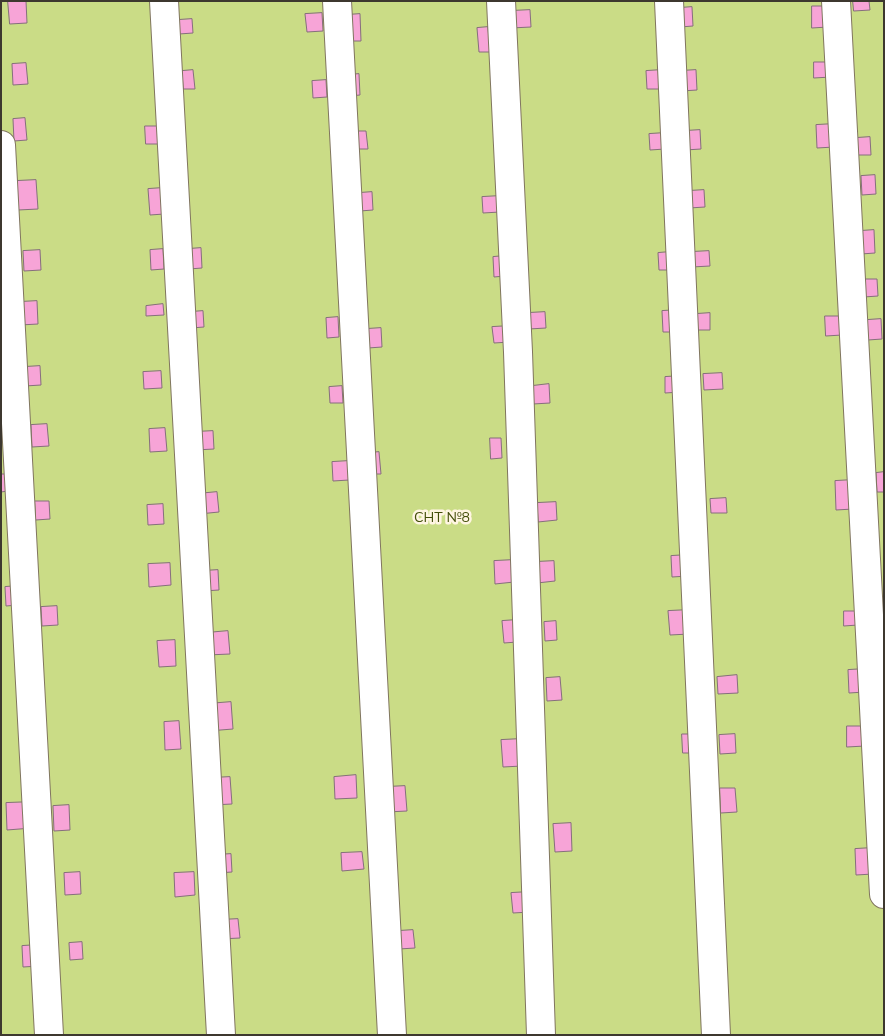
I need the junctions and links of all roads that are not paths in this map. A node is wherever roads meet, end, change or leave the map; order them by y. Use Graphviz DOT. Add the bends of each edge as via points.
graph roads {
  1 [pos="164,1"];
  2 [pos="337,1"];
  3 [pos="501,1"];
  4 [pos="669,1"];
  5 [pos="836,1"];
  6 [pos="1,144"];
  7 [pos="884,894"];
  8 [pos="49,1035"];
  9 [pos="221,1035"];
  10 [pos="392,1035"];
  11 [pos="541,1035"];
  12 [pos="716,1035"];
  1 -- 9 [label="street"];
  2 -- 10 [label="street"];
  3 -- 11 [label="street" via="518,352"];
  4 -- 12 [label="street"];
  5 -- 7 [label="street"];
  6 -- 8 [label="street"];
}
